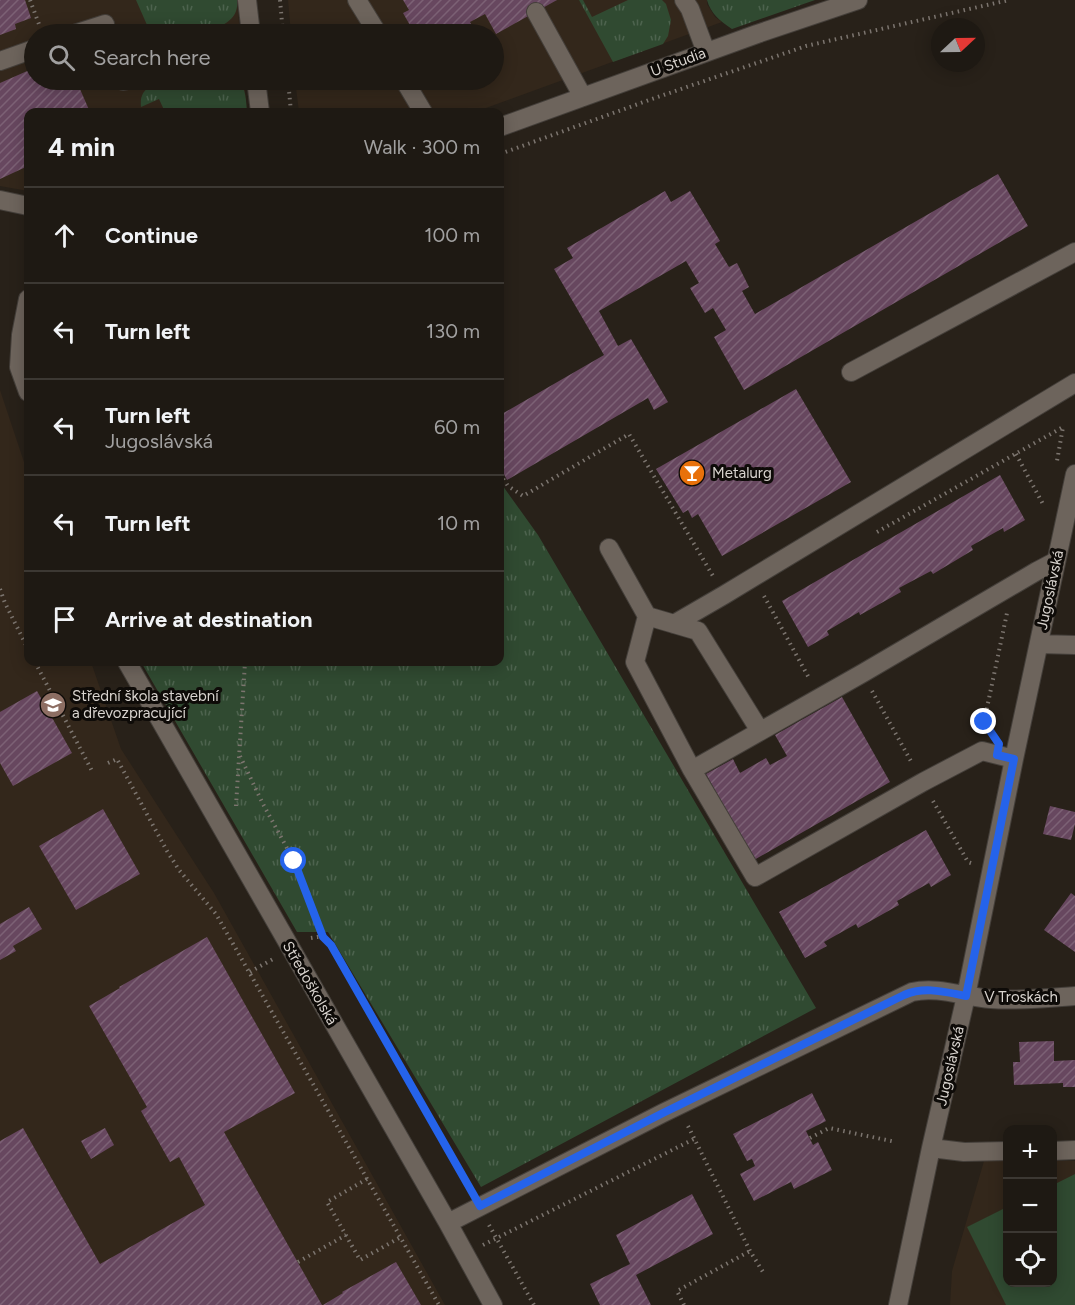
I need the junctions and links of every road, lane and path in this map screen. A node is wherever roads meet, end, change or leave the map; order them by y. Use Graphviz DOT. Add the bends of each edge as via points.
graph roads {
  1 [pos="30,0"];
  2 [pos="247,0"];
  3 [pos="280,0"];
  4 [pos="357,0"];
  5 [pos="858,0"];
  6 [pos="1009,0"];
  7 [pos="689,3"];
  8 [pos="536,12"];
  9 [pos="39,24"];
  10 [pos="250,24"];
  11 [pos="282,24"];
  12 [pos="372,24"];
  13 [pos="706,52"];
  14 [pos="24,53"];
  15 [pos="0,62"];
  16 [pos="257,90"];
  17 [pos="289,90"];
  18 [pos="410,90"];
  19 [pos="583,97"];
  20 [pos="260,108"];
  21 [pos="291,108"];
  22 [pos="421,108"];
  23 [pos="504,126"];
  24 [pos="504,153"];
  25 [pos="0,200"];
  26 [pos="24,205"];
  27 [pos="1075,252"];
  28 [pos="24,320"];
  29 [pos="851,372"];
  30 [pos="24,380"];
  31 [pos="1075,383"];
  32 [pos="1016,454"];
  33 [pos="1055,470"];
  34 [pos="1075,474"];
  35 [pos="504,480"];
  36 [pos="1050,503"];
  37 [pos="874,533"];
  38 [pos="609,548"];
  39 [pos="1056,561"];
  40 [pos="0,589"];
  41 [pos="724,595"];
  42 [pos="755,601"];
  43 [pos="5,603"];
  44 [pos="0,606"];
  45 [pos="1008,609"];
  46 [pos="647,616"];
  47 [pos="674,624"];
  48 [pos="24,641"];
  49 [pos="1039,644"];
  50 [pos="1075,645"];
  51 [pos="37,666"];
  52 [pos="129,666"];
  53 [pos="245,666"];
  54 [pos="819,698"];
  55 [pos="760,731"];
  56 [pos="240,756"];
  57 [pos="1005,757"];
  58 [pos="108,763"];
  59 [pos="692,770"];
  60 [pos="92,771"];
  61 [pos="233,849"];
  62 [pos="323,937"];
  63 [pos="291,949"];
  64 [pos="250,972"];
  65 [pos="966,996"];
  66 [pos="1075,996"];
  67 [pos="685,1120"];
  68 [pos="810,1138"];
  69 [pos="694,1139"];
  70 [pos="896,1142"];
  71 [pos="931,1148"];
  72 [pos="1057,1150"];
  73 [pos="1075,1150"];
  74 [pos="1003,1151"];
  75 [pos="367,1179"];
  76 [pos="480,1206"];
  77 [pos="448,1223"];
  78 [pos="346,1235"];
  79 [pos="401,1237"];
  80 [pos="496,1238"];
  81 [pos="750,1251"];
  82 [pos="465,1256"];
  83 [pos="298,1262"];
  84 [pos="763,1272"];
  85 [pos="439,1305"];
  86 [pos="493,1305"];
  87 [pos="534,1305"];
  88 [pos="684,1305"];
  89 [pos="898,1305"];
  1 -- 9 [label="path"];
  2 -- 10 [label="street"];
  3 -- 11 [label="path"];
  4 -- 12 [label="street"];
  5 -- 13 [label="street, U Studia"];
  6 -- 24 [label="path" via="807,46"];
  7 -- 13 [label="street"];
  8 -- 19 [label="street"];
  13 -- 19 [label="street, U Studia"];
  14 -- 15 [label="street"];
  16 -- 20 [label="street"];
  17 -- 21 [label="path"];
  18 -- 22 [label="street"];
  19 -- 23 [label="street, U Studia"];
  25 -- 26 [label="street"];
  27 -- 29 [label="street"];
  28 -- 30 [label="street" via="20,367"];
  31 -- 41 [label="street"];
  32 -- 33 [label="path" via="1063,427"];
  32 -- 36 [label="path" via="1048,514"];
  32 -- 37 [label="path"];
  34 -- 39 [label="street, Jugoslávská"];
  35 -- 41 [label="path" via="523,496 629,434"];
  38 -- 46 [label="street"];
  39 -- 49 [label="street, Jugoslávská"];
  39 -- 54 [label="street"];
  40 -- 43 [label="path"];
  41 -- 47 [label="street"];
  42 -- 54 [label="path" via="764,595"];
  43 -- 44 [label="path"];
  43 -- 48 [label="path"];
  45 -- 57 [label="path" via="984,722"];
  46 -- 47 [label="street"];
  46 -- 59 [label="street" via="634,662"];
  47 -- 55 [label="street" via="698,631"];
  49 -- 50 [label="street"];
  49 -- 57 [label="street, Jugoslávská"];
  51 -- 60 [label="path"];
  52 -- 61 [label="street, Středoškolská"];
  53 -- 56 [label="path"];
  54 -- 55 [label="street"];
  55 -- 59 [label="street"];
  56 -- 61 [label="path"];
  56 -- 62 [label="path" via="294,861"];
  57 -- 59 [label="street" via="982,751 755,877"];
  57 -- 65 [label="street, Jugoslávská"];
  58 -- 64 [label="path" via="117,759 167,851 216,914"];
  61 -- 63 [label="street, Středoškolská"];
  62 -- 63 [label="path" via="311,938"];
  62 -- 76 [label="path"];
  63 -- 64 [label="path"];
  63 -- 77 [label="street, Středoškolská"];
  64 -- 75 [label="path"];
  65 -- 66 [label="street, V Troskách"];
  65 -- 71 [label="street, Jugoslávská"];
  65 -- 76 [label="street, V Troskách" via="926,990 904,995"];
  67 -- 69 [label="path"];
  68 -- 70 [label="path" via="829,1128"];
  69 -- 80 [label="path"];
  69 -- 81 [label="path"];
  71 -- 74 [label="street"];
  71 -- 89 [label="street, Jugoslávská"];
  72 -- 73 [label="street"];
  75 -- 78 [label="path" via="327,1202"];
  75 -- 79 [label="path"];
  76 -- 77 [label="street, V Troskách"];
  76 -- 80 [label="path"];
  77 -- 82 [label="street, Středoškolská"];
  78 -- 79 [label="path" via="360,1260"];
  78 -- 83 [label="path"];
  79 -- 85 [label="path"];
  80 -- 82 [label="path"];
  80 -- 87 [label="path"];
  81 -- 84 [label="path"];
  81 -- 88 [label="path" via="677,1291"];
  82 -- 86 [label="street, Středoškolská"];
}
